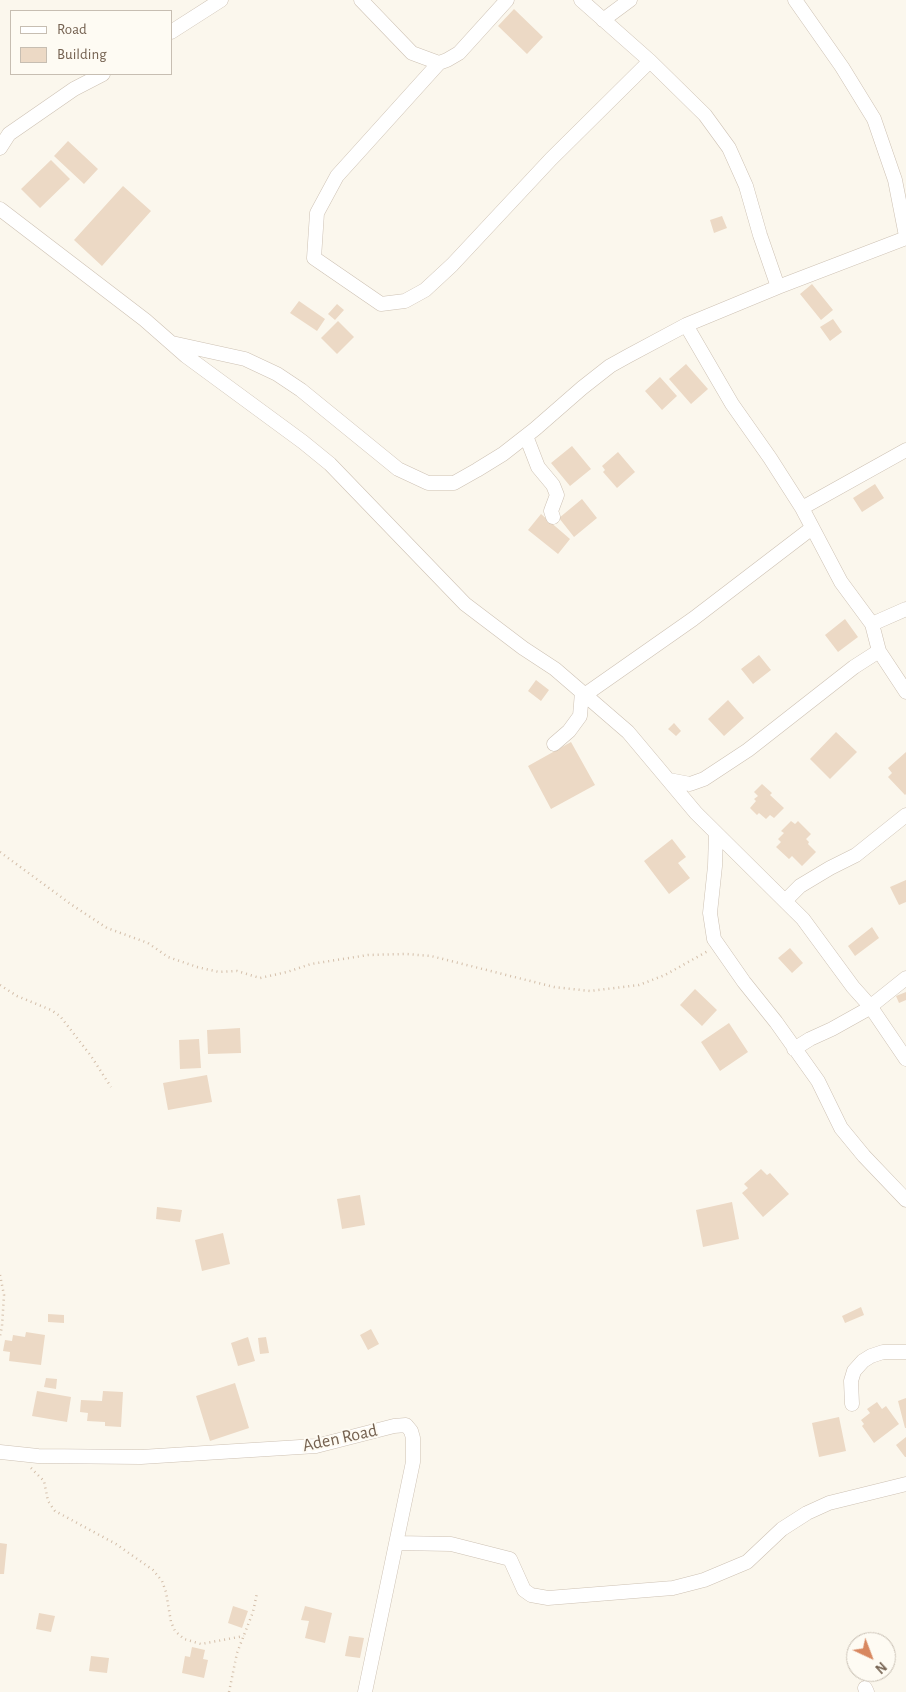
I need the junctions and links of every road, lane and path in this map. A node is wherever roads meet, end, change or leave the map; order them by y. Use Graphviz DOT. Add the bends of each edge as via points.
graph roads {
  1 [pos="222,0"];
  2 [pos="361,0"];
  3 [pos="507,0"];
  4 [pos="581,0"];
  5 [pos="630,0"];
  6 [pos="795,0"];
  7 [pos="603,20"];
  8 [pos="172,31"];
  9 [pos="650,61"];
  10 [pos="438,63"];
  11 [pos="101,75"];
  12 [pos="0,148"];
  13 [pos="0,209"];
  14 [pos="906,237"];
  15 [pos="778,287"];
  16 [pos="686,325"];
  17 [pos="170,342"];
  18 [pos="526,436"];
  19 [pos="906,450"];
  20 [pos="802,508"];
  21 [pos="553,517"];
  22 [pos="812,528"];
  23 [pos="906,609"];
  24 [pos="872,624"];
  25 [pos="878,651"];
  26 [pos="906,692"];
  27 [pos="584,693"];
  28 [pos="554,744"];
  29 [pos="669,780"];
  30 [pos="906,815"];
  31 [pos="716,833"];
  32 [pos="0,852"];
  33 [pos="786,900"];
  34 [pos="718,945"];
  35 [pos="906,978"];
  36 [pos="0,985"];
  37 [pos="870,1006"];
  38 [pos="794,1049"];
  39 [pos="906,1059"];
  40 [pos="111,1087"];
  41 [pos="906,1200"];
  42 [pos="0,1275"];
  43 [pos="0,1336"];
  44 [pos="906,1352"];
  45 [pos="852,1404"];
  46 [pos="0,1452"];
  47 [pos="30,1467"];
  48 [pos="906,1484"];
  49 [pos="397,1543"];
  50 [pos="257,1593"];
  51 [pos="244,1636"];
  52 [pos="229,1692"];
  53 [pos="365,1692"];
  1 -- 8 [label="street"];
  2 -- 10 [label="street" via="412,53"];
  3 -- 10 [label="street" via="459,53"];
  4 -- 7 [label="street"];
  5 -- 7 [label="street"];
  6 -- 14 [label="street" via="874,119 895,180"];
  7 -- 9 [label="street"];
  9 -- 10 [label="street" via="425,290 405,302 381,304 314,258 317,213 337,176"];
  9 -- 15 [label="street" via="705,115 729,148 746,186"];
  11 -- 12 [label="street" via="74,89 8,134"];
  13 -- 17 [label="street"];
  14 -- 15 [label="street"];
  15 -- 16 [label="street"];
  16 -- 18 [label="street" via="610,366"];
  16 -- 20 [label="street" via="732,404"];
  17 -- 18 [label="street" via="245,359 277,374 398,469 428,483 454,483"];
  17 -- 27 [label="street" via="303,442 466,604"];
  18 -- 21 [label="street" via="538,467 556,490 551,511"];
  19 -- 20 [label="street"];
  20 -- 22 [label="street"];
  22 -- 24 [label="street" via="841,582"];
  22 -- 27 [label="street" via="693,619"];
  23 -- 24 [label="street"];
  24 -- 25 [label="street"];
  25 -- 26 [label="street"];
  25 -- 29 [label="street" via="748,750 704,779 690,784"];
  27 -- 28 [label="street" via="580,716"];
  27 -- 29 [label="street" via="628,732"];
  29 -- 31 [label="street"];
  30 -- 33 [label="street" via="856,855 800,886"];
  31 -- 33 [label="street"];
  31 -- 34 [label="street" via="710,913"];
  32 -- 34 [label="path" via="108,928 197,967 219,972 237,971 260,978 311,964 368,955 407,954 431,956 554,986 590,991 639,985"];
  33 -- 37 [label="street"];
  34 -- 38 [label="street"];
  35 -- 37 [label="street"];
  36 -- 40 [label="path" via="60,1016"];
  37 -- 38 [label="street"];
  37 -- 39 [label="street"];
  38 -- 41 [label="street" via="818,1081 841,1128"];
  42 -- 43 [label="path" via="4,1295"];
  44 -- 45 [label="street" via="883,1352 863,1361 851,1380"];
  46 -- 49 [label="street, Aden Road" via="38,1456 142,1457 316,1446 406,1425 413,1438 413,1462"];
  47 -- 51 [label="path" via="44,1481 48,1502 56,1511 116,1544 153,1570 166,1592 175,1631 184,1639 201,1644"];
  48 -- 49 [label="street" via="829,1503 807,1512 782,1529 747,1562 704,1580 673,1588 548,1598 531,1595 524,1590 510,1559 451,1544"];
  49 -- 53 [label="street, Aden Road"];
  50 -- 51 [label="path"];
  51 -- 52 [label="path"];
}
